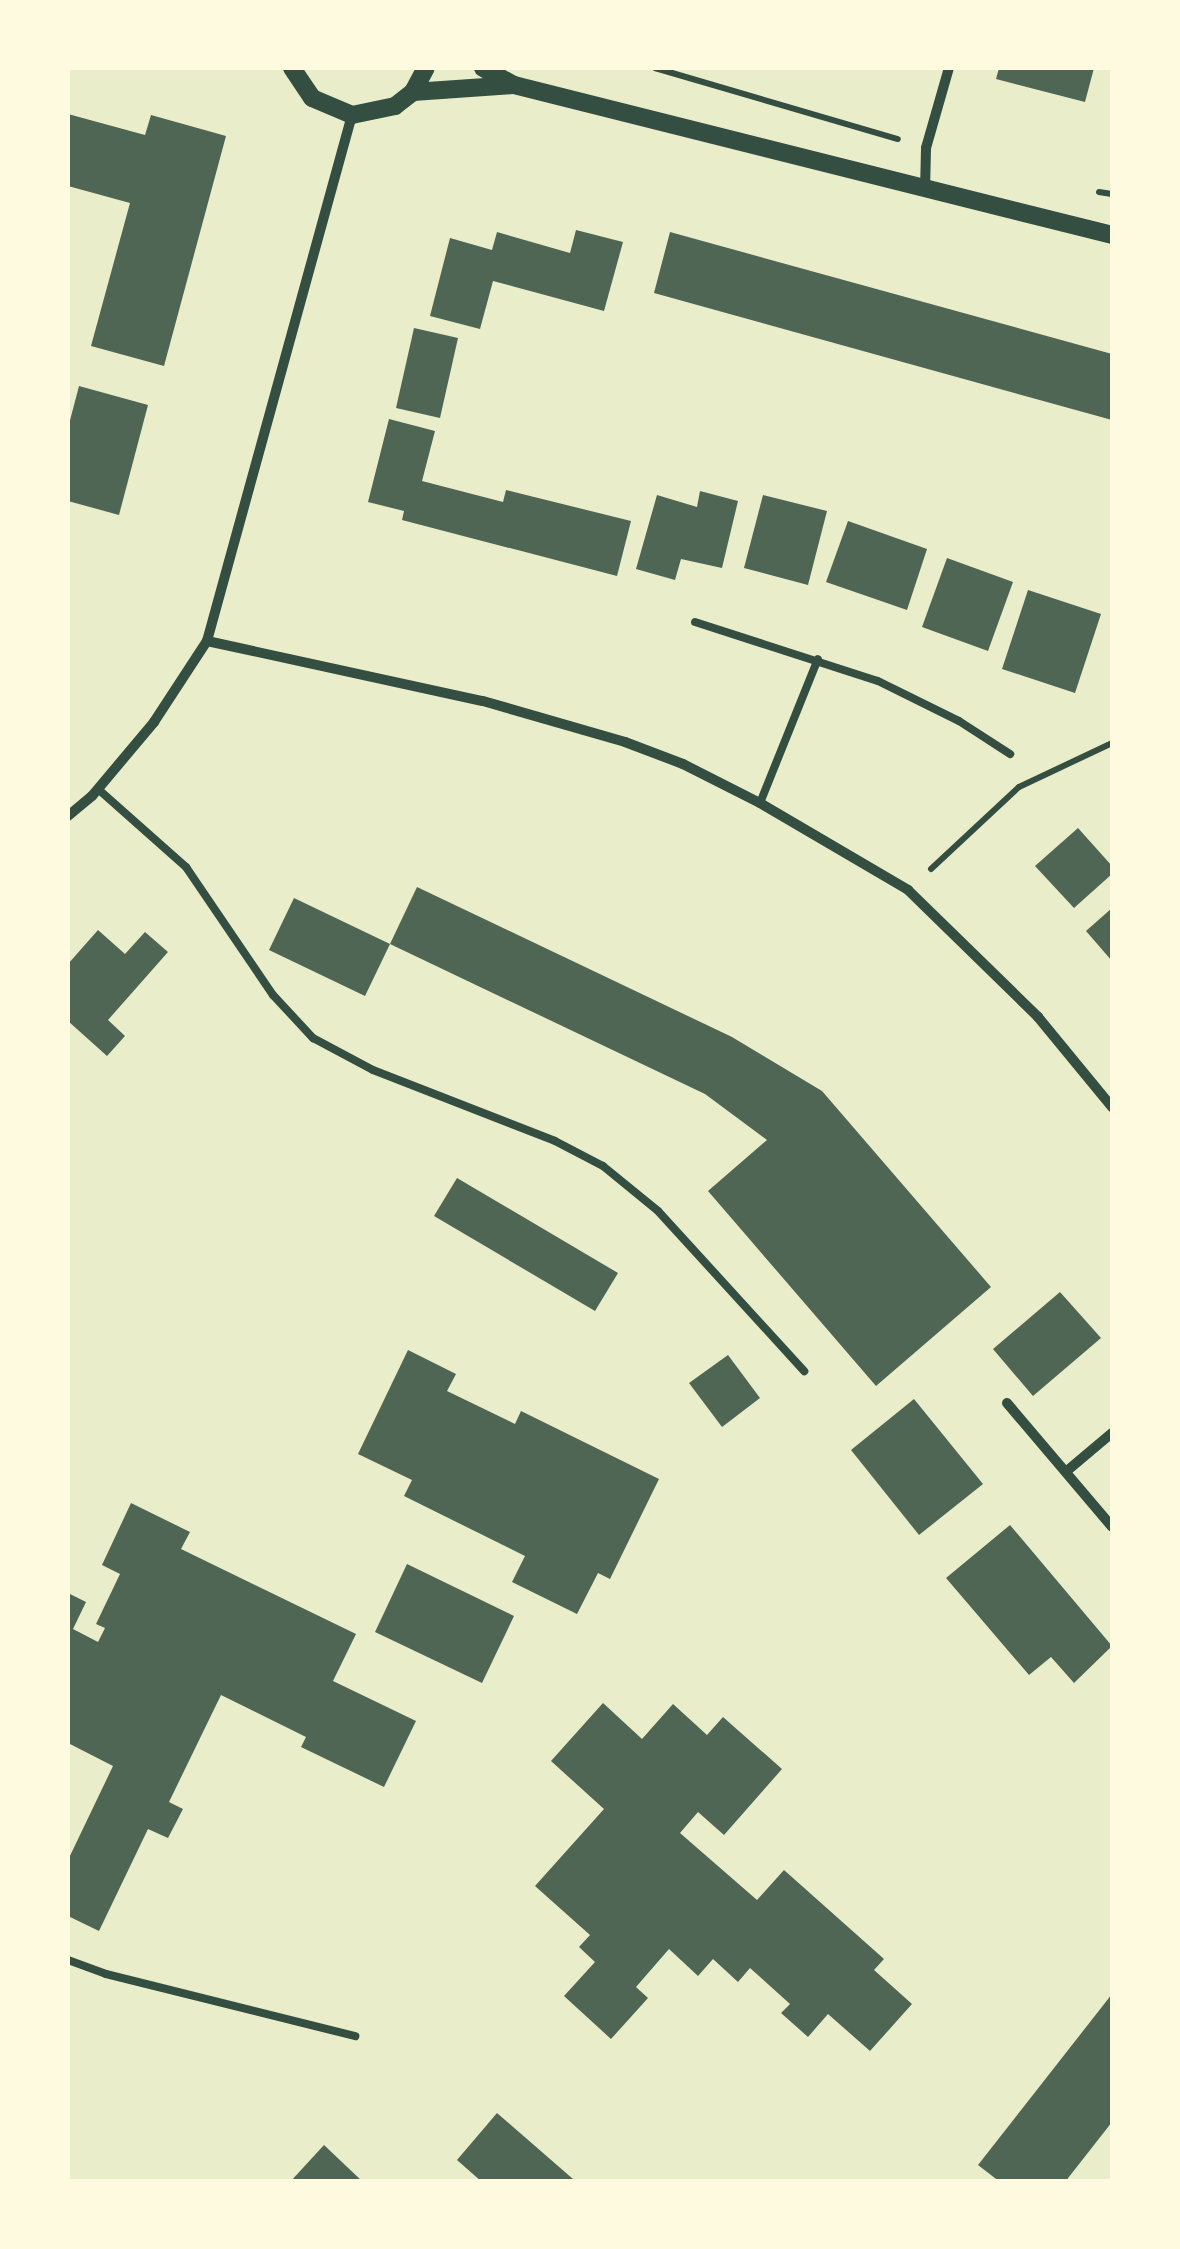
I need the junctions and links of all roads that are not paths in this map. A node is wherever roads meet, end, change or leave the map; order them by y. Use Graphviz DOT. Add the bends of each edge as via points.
graph roads {
  1 [pos="292,68"];
  2 [pos="426,68"];
  3 [pos="483,68"];
  4 [pos="950,68"];
  5 [pos="514,85"];
  6 [pos="412,92"];
  7 [pos="352,115"];
  8 [pos="925,191"];
  9 [pos="1112,235"];
  10 [pos="695,622"];
  11 [pos="207,640"];
  12 [pos="818,659"];
  13 [pos="1010,754"];
  14 [pos="98,788"];
  15 [pos="760,804"];
  16 [pos="68,816"];
  17 [pos="1112,1107"];
  18 [pos="804,1372"];
  19 [pos="1008,1404"];
  20 [pos="1112,1434"];
  21 [pos="1068,1470"];
  22 [pos="1112,1526"];
  23 [pos="68,1960"];
  24 [pos="356,2036"];
  1 -- 7 [label="street" via="312,98"];
  2 -- 6 [label="street"];
  3 -- 5 [label="street"];
  4 -- 8 [label="street" via="926,148"];
  5 -- 6 [label="street"];
  5 -- 8 [label="street"];
  6 -- 7 [label="street" via="384,110"];
  7 -- 11 [label="street"];
  8 -- 9 [label="street"];
  10 -- 12 [label="lane"];
  11 -- 14 [label="street" via="154,722"];
  11 -- 15 [label="street" via="482,701 625,742"];
  12 -- 13 [label="lane" via="920,700"];
  12 -- 15 [label="lane"];
  14 -- 16 [label="street"];
  14 -- 18 [label="lane" via="186,867 273,995 313,1038 373,1070 555,1140 603,1166 658,1211"];
  15 -- 17 [label="street" via="908,890 1038,1017"];
  19 -- 21 [label="street"];
  20 -- 21 [label="street"];
  21 -- 22 [label="street"];
  23 -- 24 [label="lane"];
}
